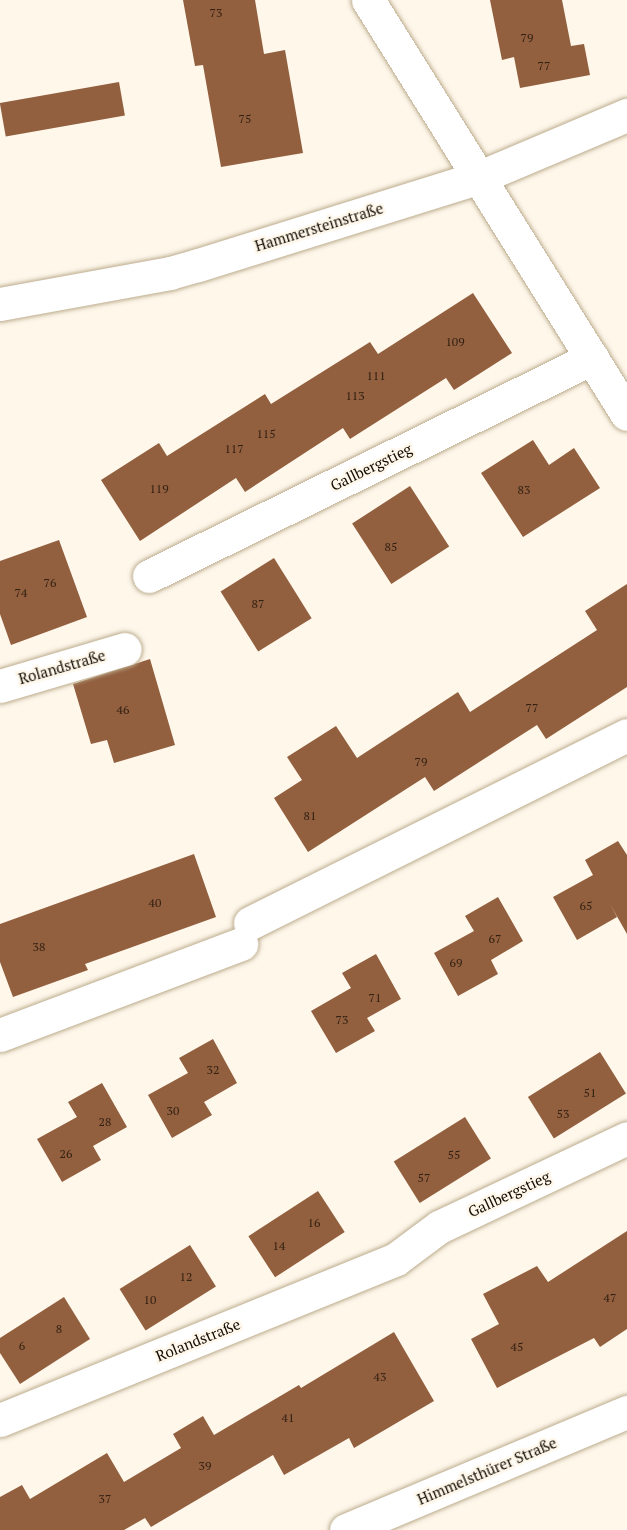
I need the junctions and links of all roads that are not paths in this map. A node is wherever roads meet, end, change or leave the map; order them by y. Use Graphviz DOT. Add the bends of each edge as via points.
graph roads {
  1 [pos="368,0"];
  2 [pos="627,115"];
  3 [pos="480,177"];
  4 [pos="0,304"];
  5 [pos="592,358"];
  6 [pos="626,409"];
  7 [pos="149,576"];
  8 [pos="124,649"];
  9 [pos="0,686"];
  10 [pos="627,735"];
  11 [pos="0,1035"];
  12 [pos="627,1138"];
  13 [pos="396,1259"];
  14 [pos="627,1412"];
  15 [pos="0,1420"];
  16 [pos="346,1530"];
  1 -- 3 [label="street"];
  2 -- 3 [label="street, Hammersteinstraße"];
  3 -- 4 [label="street, Hammersteinstraße" via="170,273"];
  3 -- 5 [label="street"];
  5 -- 6 [label="street"];
  5 -- 7 [label="street, Gallbergstieg"];
  8 -- 9 [label="street, Rolandstraße"];
  10 -- 11 [label="street" via="246,934"];
  12 -- 13 [label="street, Gallbergstieg" via="439,1227"];
  13 -- 15 [label="street, Rolandstraße"];
  14 -- 16 [label="street, Himmelsthürer Straße"];
}
